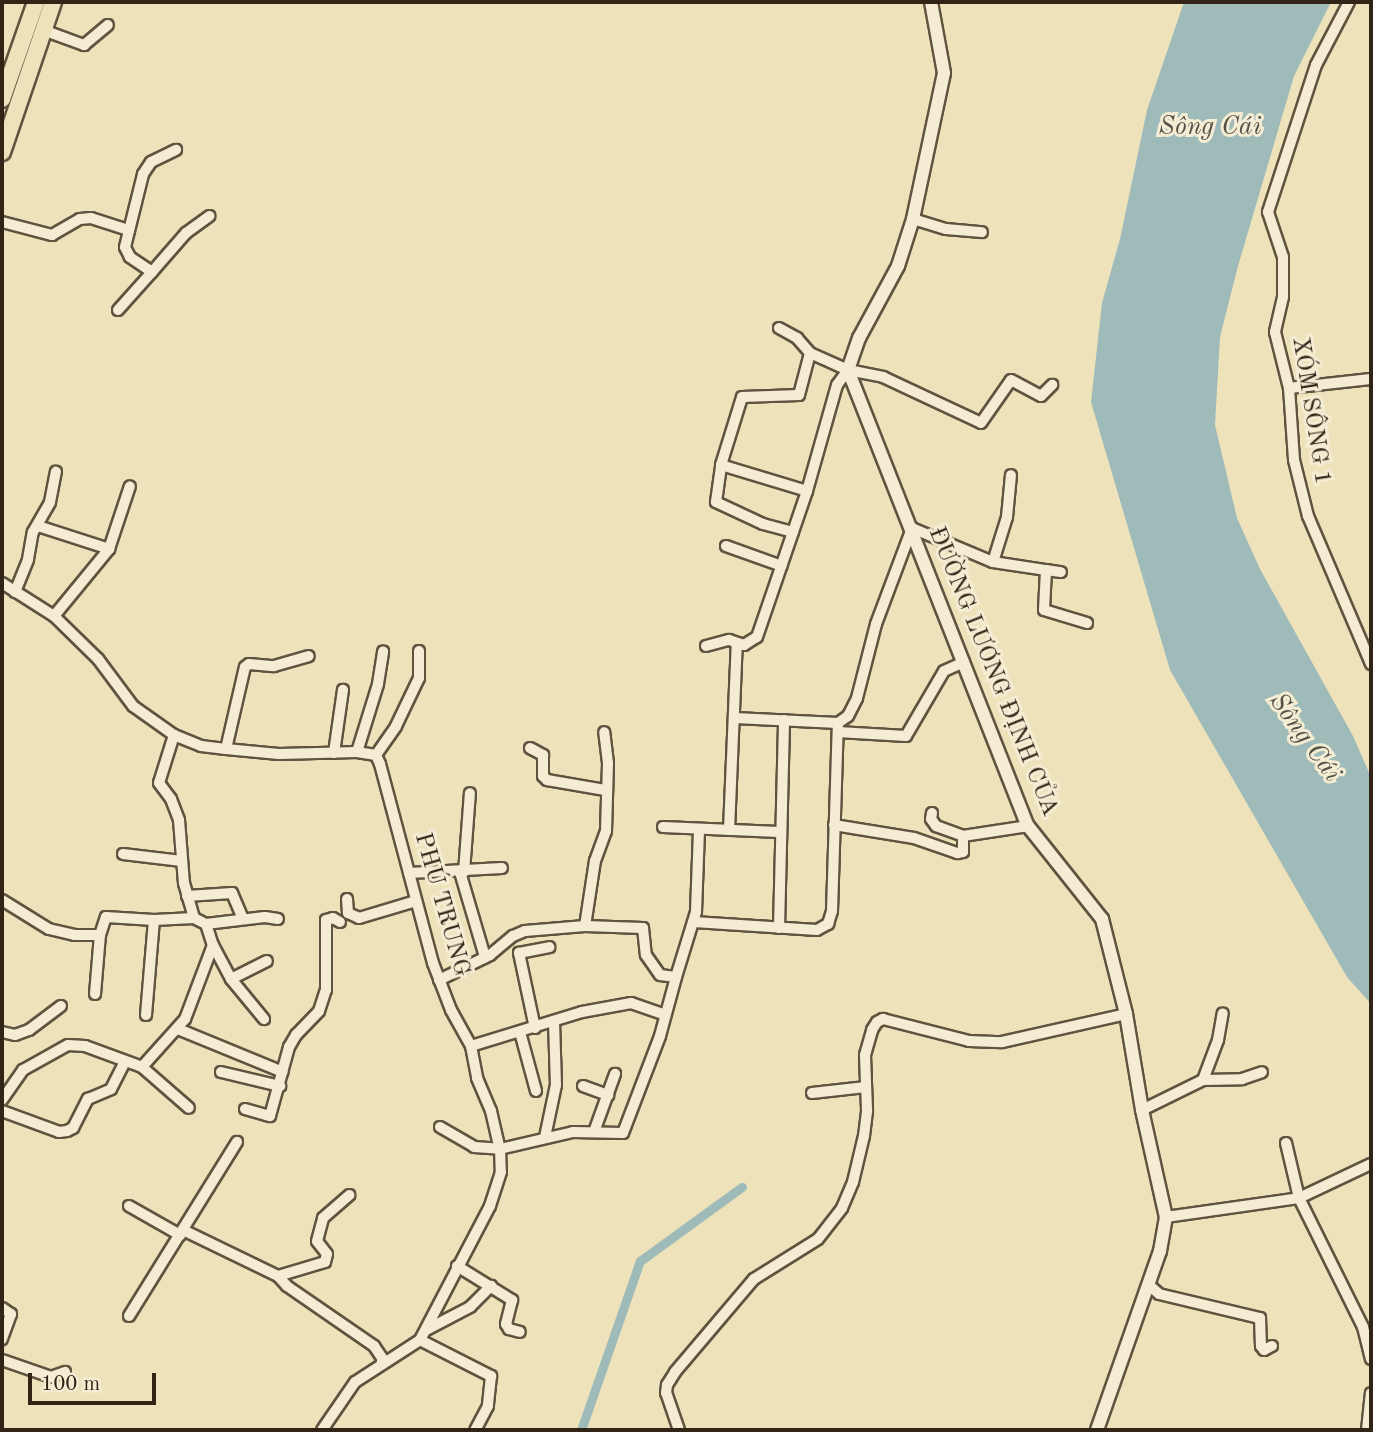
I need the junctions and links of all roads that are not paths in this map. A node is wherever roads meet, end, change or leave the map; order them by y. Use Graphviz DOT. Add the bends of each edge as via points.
graph roads {
  1 [pos="36,2"];
  2 [pos="53,2"];
  3 [pos="931,2"];
  4 [pos="1349,2"];
  5 [pos="108,25"];
  6 [pos="43,30"];
  7 [pos="2,99"];
  8 [pos="176,150"];
  9 [pos="2,152"];
  10 [pos="209,216"];
  11 [pos="913,219"];
  12 [pos="2,222"];
  13 [pos="129,230"];
  14 [pos="982,232"];
  15 [pos="152,272"];
  16 [pos="118,310"];
  17 [pos="779,328"];
  18 [pos="810,353"];
  19 [pos="848,370"];
  20 [pos="1371,379"];
  21 [pos="1052,385"];
  22 [pos="1289,388"];
  23 [pos="721,465"];
  24 [pos="56,472"];
  25 [pos="1011,475"];
  26 [pos="131,486"];
  27 [pos="807,491"];
  28 [pos="38,526"];
  29 [pos="912,528"];
  30 [pos="793,532"];
  31 [pos="726,546"];
  32 [pos="109,549"];
  33 [pos="993,562"];
  34 [pos="782,566"];
  35 [pos="1046,570"];
  36 [pos="1061,572"];
  37 [pos="2,583"];
  38 [pos="15,592"];
  39 [pos="54,616"];
  40 [pos="1087,623"];
  41 [pos="737,643"];
  42 [pos="706,646"];
  43 [pos="383,651"];
  44 [pos="419,652"];
  45 [pos="310,656"];
  46 [pos="964,662"];
  47 [pos="1371,664"];
  48 [pos="343,690"];
  49 [pos="734,718"];
  50 [pos="784,720"];
  51 [pos="838,727"];
  52 [pos="604,732"];
  53 [pos="174,735"];
  54 [pos="530,748"];
  55 [pos="226,750"];
  56 [pos="357,752"];
  57 [pos="334,753"];
  58 [pos="376,755"];
  59 [pos="605,790"];
  60 [pos="470,793"];
  61 [pos="932,813"];
  62 [pos="834,825"];
  63 [pos="663,827"];
  64 [pos="1028,827"];
  65 [pos="699,829"];
  66 [pos="729,830"];
  67 [pos="779,832"];
  68 [pos="963,836"];
  69 [pos="122,854"];
  70 [pos="182,861"];
  71 [pos="502,868"];
  72 [pos="462,872"];
  73 [pos="409,873"];
  74 [pos="187,896"];
  75 [pos="347,899"];
  76 [pos="2,900"];
  77 [pos="416,901"];
  78 [pos="194,918"];
  79 [pos="243,919"];
  80 [pos="278,919"];
  81 [pos="154,920"];
  82 [pos="340,922"];
  83 [pos="694,922"];
  84 [pos="206,924"];
  85 [pos="585,926"];
  86 [pos="779,928"];
  87 [pos="100,935"];
  88 [pos="213,945"];
  89 [pos="549,947"];
  90 [pos="485,957"];
  91 [pos="267,961"];
  92 [pos="676,977"];
  93 [pos="232,979"];
  94 [pos="439,980"];
  95 [pos="95,994"];
  96 [pos="61,1006"];
  97 [pos="1223,1013"];
  98 [pos="1126,1014"];
  99 [pos="146,1015"];
  100 [pos="665,1015"];
  101 [pos="264,1019"];
  102 [pos="554,1023"];
  103 [pos="535,1028"];
  104 [pos="178,1030"];
  105 [pos="2,1032"];
  106 [pos="520,1032"];
  107 [pos="471,1046"];
  108 [pos="125,1061"];
  109 [pos="142,1067"];
  110 [pos="221,1072"];
  111 [pos="283,1072"];
  112 [pos="1262,1072"];
  113 [pos="615,1074"];
  114 [pos="1203,1080"];
  115 [pos="280,1086"];
  116 [pos="583,1086"];
  117 [pos="866,1087"];
  118 [pos="537,1091"];
  119 [pos="812,1093"];
  120 [pos="608,1095"];
  121 [pos="2,1100"];
  122 [pos="189,1108"];
  123 [pos="245,1109"];
  124 [pos="1142,1110"];
  125 [pos="2,1111"];
  126 [pos="440,1127"];
  127 [pos="594,1132"];
  128 [pos="545,1137"];
  129 [pos="237,1142"];
  130 [pos="1286,1143"];
  131 [pos="500,1149"];
  132 [pos="1371,1164"];
  133 [pos="349,1195"];
  134 [pos="1300,1198"];
  135 [pos="129,1206"];
  136 [pos="1166,1217"];
  137 [pos="181,1232"];
  138 [pos="457,1266"];
  139 [pos="278,1276"];
  140 [pos="1148,1284"];
  141 [pos="491,1286"];
  142 [pos="2,1308"];
  143 [pos="129,1316"];
  144 [pos="426,1330"];
  145 [pos="520,1332"];
  146 [pos="2,1339"];
  147 [pos="420,1340"];
  148 [pos="1369,1342"];
  149 [pos="1272,1346"];
  150 [pos="1371,1359"];
  151 [pos="2,1360"];
  152 [pos="382,1363"];
  153 [pos="65,1373"];
  154 [pos="1371,1393"];
  155 [pos="322,1430"];
  156 [pos="475,1430"];
  157 [pos="679,1430"];
  158 [pos="1097,1430"];
  159 [pos="1367,1430"];
  1 -- 7 [label="main road"];
  2 -- 6 [label="main road"];
  3 -- 11 [label="street" via="944,73"];
  4 -- 22 [label="street, XÓM SÔNG 1" via="1316,65 1269,212 1283,257 1283,297 1275,331"];
  5 -- 6 [label="street" via="84,45"];
  6 -- 9 [label="main road"];
  8 -- 13 [label="street" via="146,166"];
  10 -- 15 [label="street" via="186,233"];
  11 -- 14 [label="street" via="946,229"];
  11 -- 19 [label="street" via="898,266 859,338"];
  12 -- 13 [label="street" via="52,235 91,218"];
  13 -- 15 [label="street" via="126,253"];
  15 -- 16 [label="street"];
  17 -- 18 [label="street" via="797,338"];
  18 -- 19 [label="street"];
  18 -- 23 [label="street" via="799,395 742,397"];
  19 -- 21 [label="street" via="883,377 981,423 1011,380 1041,396"];
  19 -- 27 [label="street" via="837,385"];
  19 -- 29 [label="street, ĐƯỜNG LƯƠNG ĐỊNH CỦA"];
  20 -- 22 [label="street"];
  22 -- 47 [label="street, XÓM SÔNG 1" via="1294,460 1308,516"];
  23 -- 27 [label="street"];
  23 -- 30 [label="street" via="716,502"];
  24 -- 28 [label="street" via="50,502"];
  25 -- 33 [label="street" via="1007,517"];
  26 -- 32 [label="street"];
  27 -- 30 [label="street"];
  28 -- 32 [label="street"];
  28 -- 38 [label="street"];
  29 -- 33 [label="street"];
  29 -- 46 [label="street, ĐƯỜNG LƯƠNG ĐỊNH CỦA"];
  29 -- 51 [label="street" via="876,624 857,698"];
  30 -- 34 [label="street"];
  31 -- 34 [label="street"];
  32 -- 39 [label="street"];
  33 -- 35 [label="street"];
  34 -- 41 [label="street" via="757,637 744,645"];
  35 -- 36 [label="street"];
  35 -- 40 [label="street" via="1044,610"];
  37 -- 38 [label="street"];
  38 -- 39 [label="street"];
  39 -- 53 [label="street" via="98,659 133,706"];
  41 -- 42 [label="street" via="721,640"];
  41 -- 49 [label="street"];
  43 -- 56 [label="street"];
  44 -- 58 [label="street" via="419,678"];
  45 -- 55 [label="street" via="274,666 245,667"];
  46 -- 51 [label="street" via="944,671 906,736"];
  46 -- 64 [label="street, ĐƯỜNG LƯƠNG ĐỊNH CỦA"];
  48 -- 57 [label="street"];
  49 -- 50 [label="street"];
  49 -- 66 [label="street"];
  50 -- 51 [label="street"];
  50 -- 67 [label="street"];
  51 -- 62 [label="street"];
  52 -- 59 [label="street"];
  53 -- 55 [label="street"];
  53 -- 70 [label="street" via="159,783 178,820"];
  54 -- 59 [label="street" via="543,755 547,780"];
  55 -- 57 [label="street"];
  56 -- 57 [label="street"];
  56 -- 58 [label="street"];
  58 -- 73 [label="street, PHÚ TRUNG"];
  59 -- 85 [label="street" via="606,831 595,860"];
  60 -- 72 [label="street"];
  61 -- 68 [label="street" via="936,825"];
  62 -- 68 [label="street" via="914,838 957,853 963,852"];
  62 -- 86 [label="street" via="828,924 817,930"];
  63 -- 65 [label="street"];
  64 -- 68 [label="street"];
  64 -- 98 [label="street, ĐƯỜNG LƯƠNG ĐỊNH CỦA" via="1102,919"];
  65 -- 66 [label="street"];
  65 -- 83 [label="street"];
  66 -- 67 [label="street"];
  67 -- 86 [label="street"];
  69 -- 70 [label="street"];
  70 -- 74 [label="street"];
  71 -- 72 [label="street"];
  72 -- 73 [label="street"];
  72 -- 90 [label="street"];
  73 -- 77 [label="street, PHÚ TRUNG"];
  74 -- 78 [label="street"];
  74 -- 79 [label="street" via="232,893"];
  75 -- 77 [label="street" via="348,913 359,918"];
  76 -- 87 [label="street" via="61,933"];
  77 -- 94 [label="street, PHÚ TRUNG"];
  78 -- 81 [label="street"];
  78 -- 84 [label="street"];
  79 -- 80 [label="street"];
  79 -- 84 [label="street"];
  81 -- 87 [label="street" via="106,917"];
  81 -- 99 [label="street"];
  82 -- 111 [label="street" via="327,920 326,990 318,1011 289,1047"];
  83 -- 86 [label="street"];
  83 -- 92 [label="street"];
  84 -- 88 [label="street"];
  85 -- 90 [label="street" via="525,931"];
  85 -- 92 [label="street" via="643,928 646,955 660,975"];
  87 -- 95 [label="street"];
  88 -- 93 [label="street"];
  88 -- 104 [label="street"];
  89 -- 103 [label="street" via="519,953"];
  90 -- 94 [label="street"];
  91 -- 93 [label="street"];
  92 -- 100 [label="street"];
  93 -- 101 [label="street"];
  94 -- 107 [label="street, PHÚ TRUNG"];
  96 -- 105 [label="street" via="30,1030 15,1035"];
  97 -- 114 [label="street"];
  98 -- 117 [label="street" via="1002,1042 969,1041 883,1019 867,1043"];
  98 -- 124 [label="street, ĐƯỜNG LƯƠNG ĐỊNH CỦA"];
  100 -- 102 [label="street" via="631,1003 582,1012"];
  100 -- 127 [label="street" via="624,1133"];
  102 -- 103 [label="street"];
  102 -- 128 [label="street" via="555,1085"];
  103 -- 106 [label="street"];
  104 -- 109 [label="street"];
  104 -- 111 [label="street"];
  106 -- 107 [label="street"];
  106 -- 118 [label="street"];
  107 -- 131 [label="street, PHÚ TRUNG"];
  108 -- 109 [label="street"];
  108 -- 121 [label="street" via="85,1046 68,1045 23,1070"];
  108 -- 125 [label="street" via="111,1088 88,1099 67,1131"];
  109 -- 122 [label="street"];
  110 -- 115 [label="street"];
  111 -- 115 [label="street"];
  112 -- 114 [label="street" via="1242,1079"];
  113 -- 120 [label="street"];
  114 -- 124 [label="street"];
  115 -- 123 [label="street" via="270,1116"];
  116 -- 120 [label="street"];
  117 -- 119 [label="street"];
  117 -- 157 [label="street" via="860,1158 842,1208 818,1239 754,1279 675,1372 666,1393"];
  120 -- 127 [label="street"];
  124 -- 136 [label="street, ĐƯỜNG LƯƠNG ĐỊNH CỦA"];
  126 -- 131 [label="street" via="474,1147"];
  127 -- 128 [label="street"];
  128 -- 131 [label="street"];
  129 -- 137 [label="street"];
  130 -- 134 [label="street"];
  131 -- 138 [label="street, PHÚ TRUNG" via="495,1194"];
  132 -- 134 [label="street"];
  133 -- 139 [label="street" via="323,1218 317,1241 327,1254 325,1262"];
  134 -- 136 [label="street"];
  134 -- 148 [label="street"];
  135 -- 137 [label="street"];
  136 -- 140 [label="street, ĐƯỜNG LƯƠNG ĐỊNH CỦA"];
  137 -- 139 [label="street"];
  137 -- 143 [label="street"];
  138 -- 141 [label="street"];
  138 -- 144 [label="street, PHÚ TRUNG"];
  139 -- 152 [label="street" via="374,1346"];
  140 -- 149 [label="street" via="1158,1294 1260,1318 1261,1346 1264,1350"];
  140 -- 158 [label="street, ĐƯỜNG LƯƠNG ĐỊNH CỦA"];
  141 -- 144 [label="street" via="470,1307"];
  141 -- 145 [label="street" via="512,1300 506,1325"];
  142 -- 146 [label="street" via="11,1314"];
  144 -- 147 [label="street, PHÚ TRUNG"];
  147 -- 152 [label="street, PHÚ TRUNG"];
  147 -- 156 [label="street" via="491,1376 488,1406"];
  148 -- 150 [label="street"];
  151 -- 153 [label="street" via="51,1377"];
  152 -- 155 [label="street, PHÚ TRUNG" via="355,1382"];
  154 -- 159 [label="street"];
}
